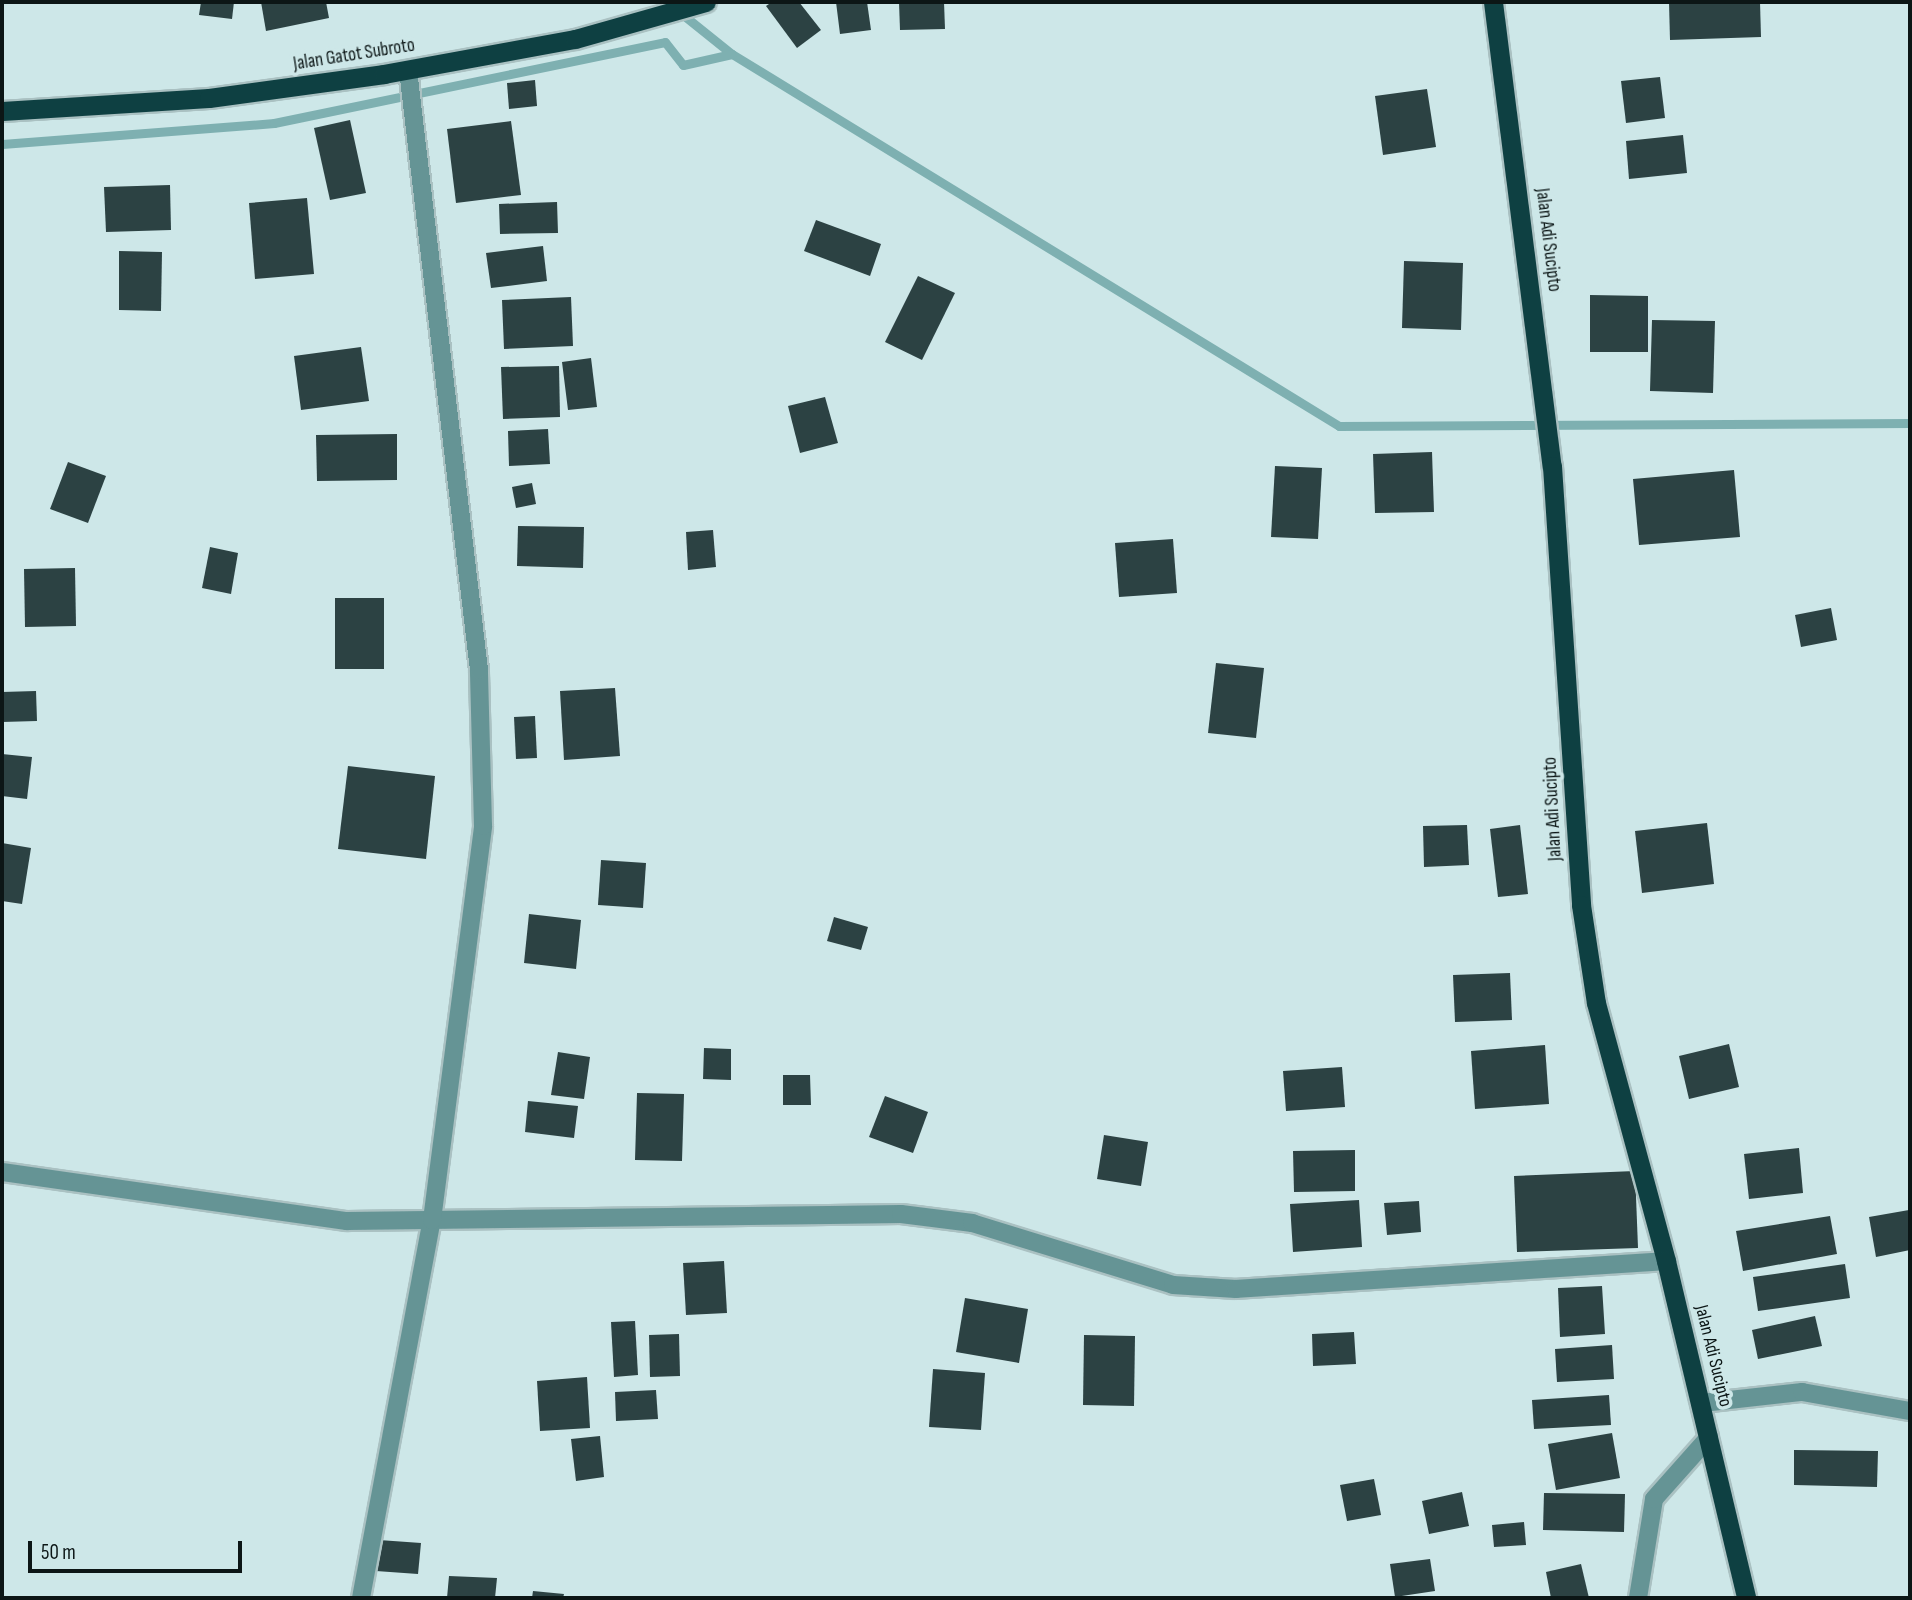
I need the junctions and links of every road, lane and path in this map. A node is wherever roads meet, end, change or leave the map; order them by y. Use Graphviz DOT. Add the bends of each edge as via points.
graph roads {
  1 [pos="706,2"];
  2 [pos="1493,2"];
  3 [pos="410,86"];
  4 [pos="2,111"];
  5 [pos="2,1172"];
  6 [pos="432,1220"];
  7 [pos="1666,1261"];
  8 [pos="1702,1404"];
  9 [pos="1910,1411"];
  10 [pos="1709,1437"];
  11 [pos="361,1598"];
  12 [pos="1638,1598"];
  13 [pos="1746,1598"];
  1 -- 3 [label="highway, Jalan Gatot Subroto"];
  2 -- 7 [label="highway, Jalan Adi Sucipto" via="1548,419 1582,917 1595,1003"];
  3 -- 4 [label="highway, Jalan Gatot Subroto"];
  3 -- 6 [label="street" via="485,766 483,826"];
  5 -- 6 [label="street" via="304,1217"];
  6 -- 7 [label="street" via="901,1214 972,1223 1173,1285 1236,1289"];
  6 -- 11 [label="street"];
  7 -- 8 [label="highway, Jalan Adi Sucipto"];
  8 -- 9 [label="street" via="1802,1392"];
  8 -- 10 [label="highway, Jalan Adi Sucipto"];
  10 -- 12 [label="street" via="1654,1499"];
  10 -- 13 [label="highway, Jalan Adi Sucipto"];
}
